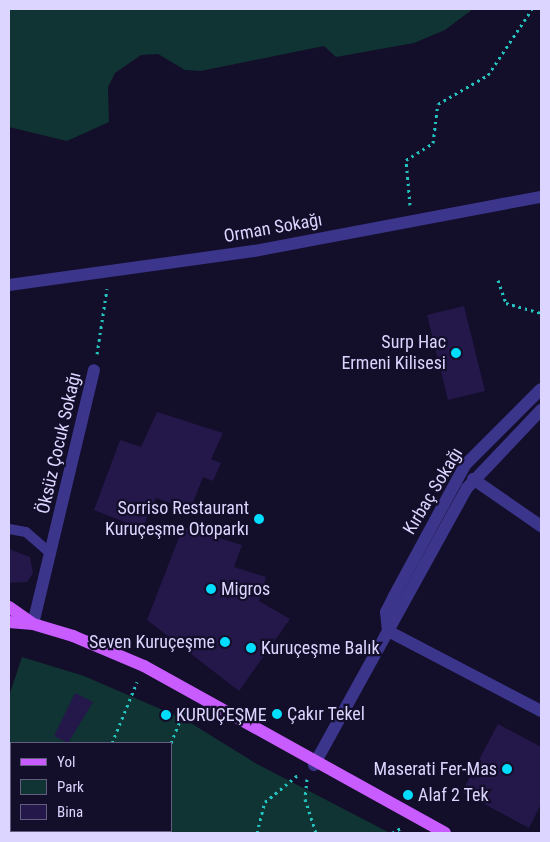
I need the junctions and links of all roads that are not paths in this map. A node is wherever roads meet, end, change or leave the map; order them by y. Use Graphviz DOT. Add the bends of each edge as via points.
graph roads {
  1 [pos="541,197"];
  2 [pos="9,285"];
  3 [pos="94,370"];
  4 [pos="541,389"];
  5 [pos="541,410"];
  6 [pos="473,479"];
  7 [pos="451,488"];
  8 [pos="462,495"];
  9 [pos="541,526"];
  10 [pos="9,529"];
  11 [pos="50,554"];
  12 [pos="9,607"];
  13 [pos="9,622"];
  14 [pos="33,624"];
  15 [pos="388,631"];
  16 [pos="541,711"];
  17 [pos="314,765"];
  18 [pos="445,833"];
  1 -- 2 [label="street, Orman Sokağı" via="254,251"];
  3 -- 11 [label="street, Öksüz Çocuk Sokağı"];
  4 -- 7 [label="street, Kırbaç Sokağı" via="480,448"];
  5 -- 6 [label="street, Kırbaç Sokağı"];
  6 -- 8 [label="street, Kırbaç Sokağı"];
  6 -- 9 [label="street"];
  7 -- 8 [label="street"];
  7 -- 15 [label="street, Kırbaç Sokağı" via="386,612"];
  8 -- 15 [label="street, Kırbaç Sokağı"];
  10 -- 11 [label="lane" via="26,532"];
  11 -- 14 [label="street, Öksüz Çocuk Sokağı"];
  12 -- 14 [label="main road"];
  13 -- 14 [label="main road"];
  14 -- 17 [label="main road" via="144,666"];
  15 -- 16 [label="street"];
  15 -- 17 [label="street, Kırbaç Sokağı"];
  17 -- 18 [label="main road"];
}
